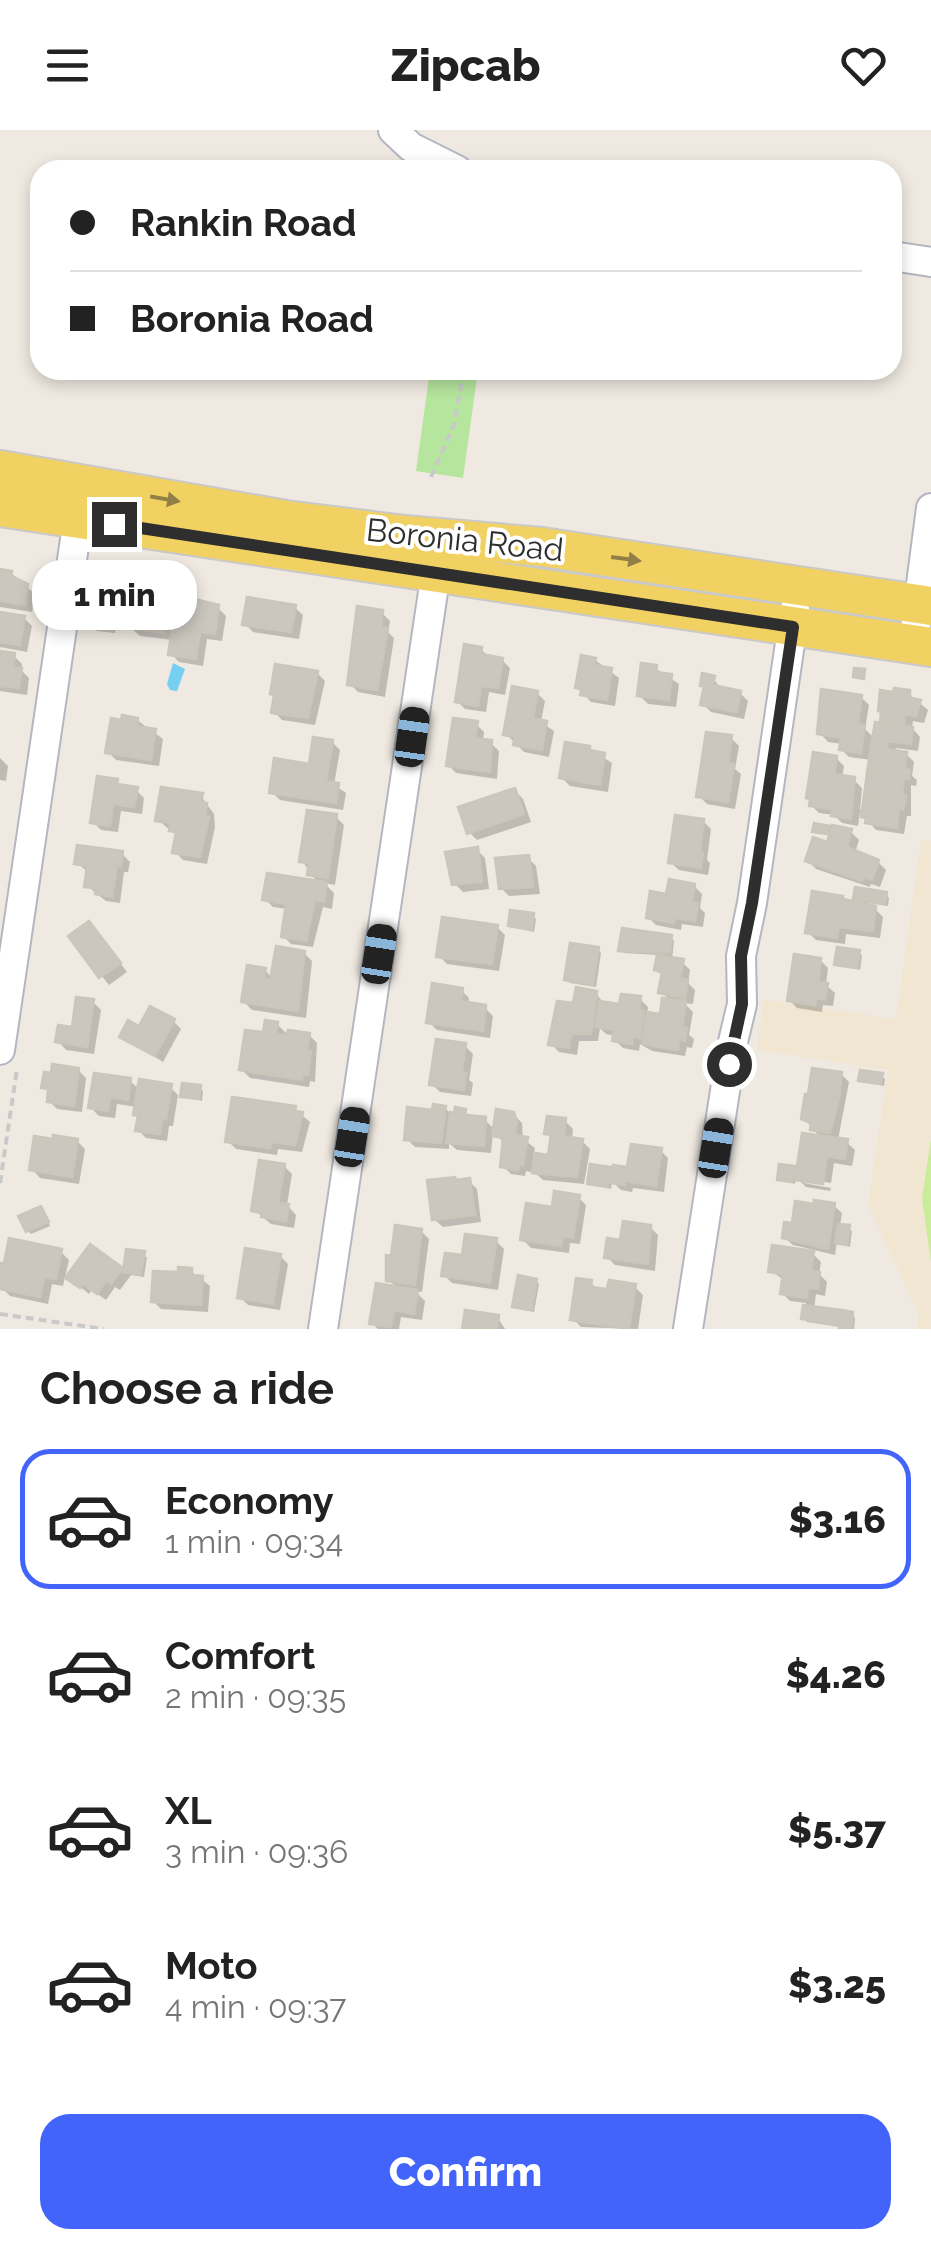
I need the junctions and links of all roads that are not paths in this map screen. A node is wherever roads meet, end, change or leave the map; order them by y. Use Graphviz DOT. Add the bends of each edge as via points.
graph roads {
  1 [pos="393,130"];
  2 [pos="436,160"];
  3 [pos="902,258"];
  4 [pos="931,262"];
  5 [pos="0,470"];
  6 [pos="0,507"];
  7 [pos="931,508"];
  8 [pos="78,518"];
  9 [pos="436,572"];
  10 [pos="798,586"];
  11 [pos="925,605"];
  12 [pos="793,627"];
  13 [pos="922,646"];
  14 [pos="0,1050"];
  15 [pos="323,1329"];
  16 [pos="688,1329"];
  1 -- 2 [label="street"];
  3 -- 4 [label="street"];
  5 -- 10 [label="main road, Boronia Road, one-way" via="286,520 542,547"];
  6 -- 8 [label="main road, Boronia Road"];
  7 -- 11 [label="street"];
  8 -- 9 [label="main road, Boronia Road"];
  8 -- 14 [label="street"];
  9 -- 12 [label="main road, Boronia Road"];
  9 -- 15 [label="street"];
  10 -- 11 [label="main road, Boronia Road"];
  10 -- 12 [label="street"];
  11 -- 13 [label="street"];
  12 -- 13 [label="main road, Boronia Road"];
  12 -- 16 [label="street" via="741,956 742,1004"];
}
